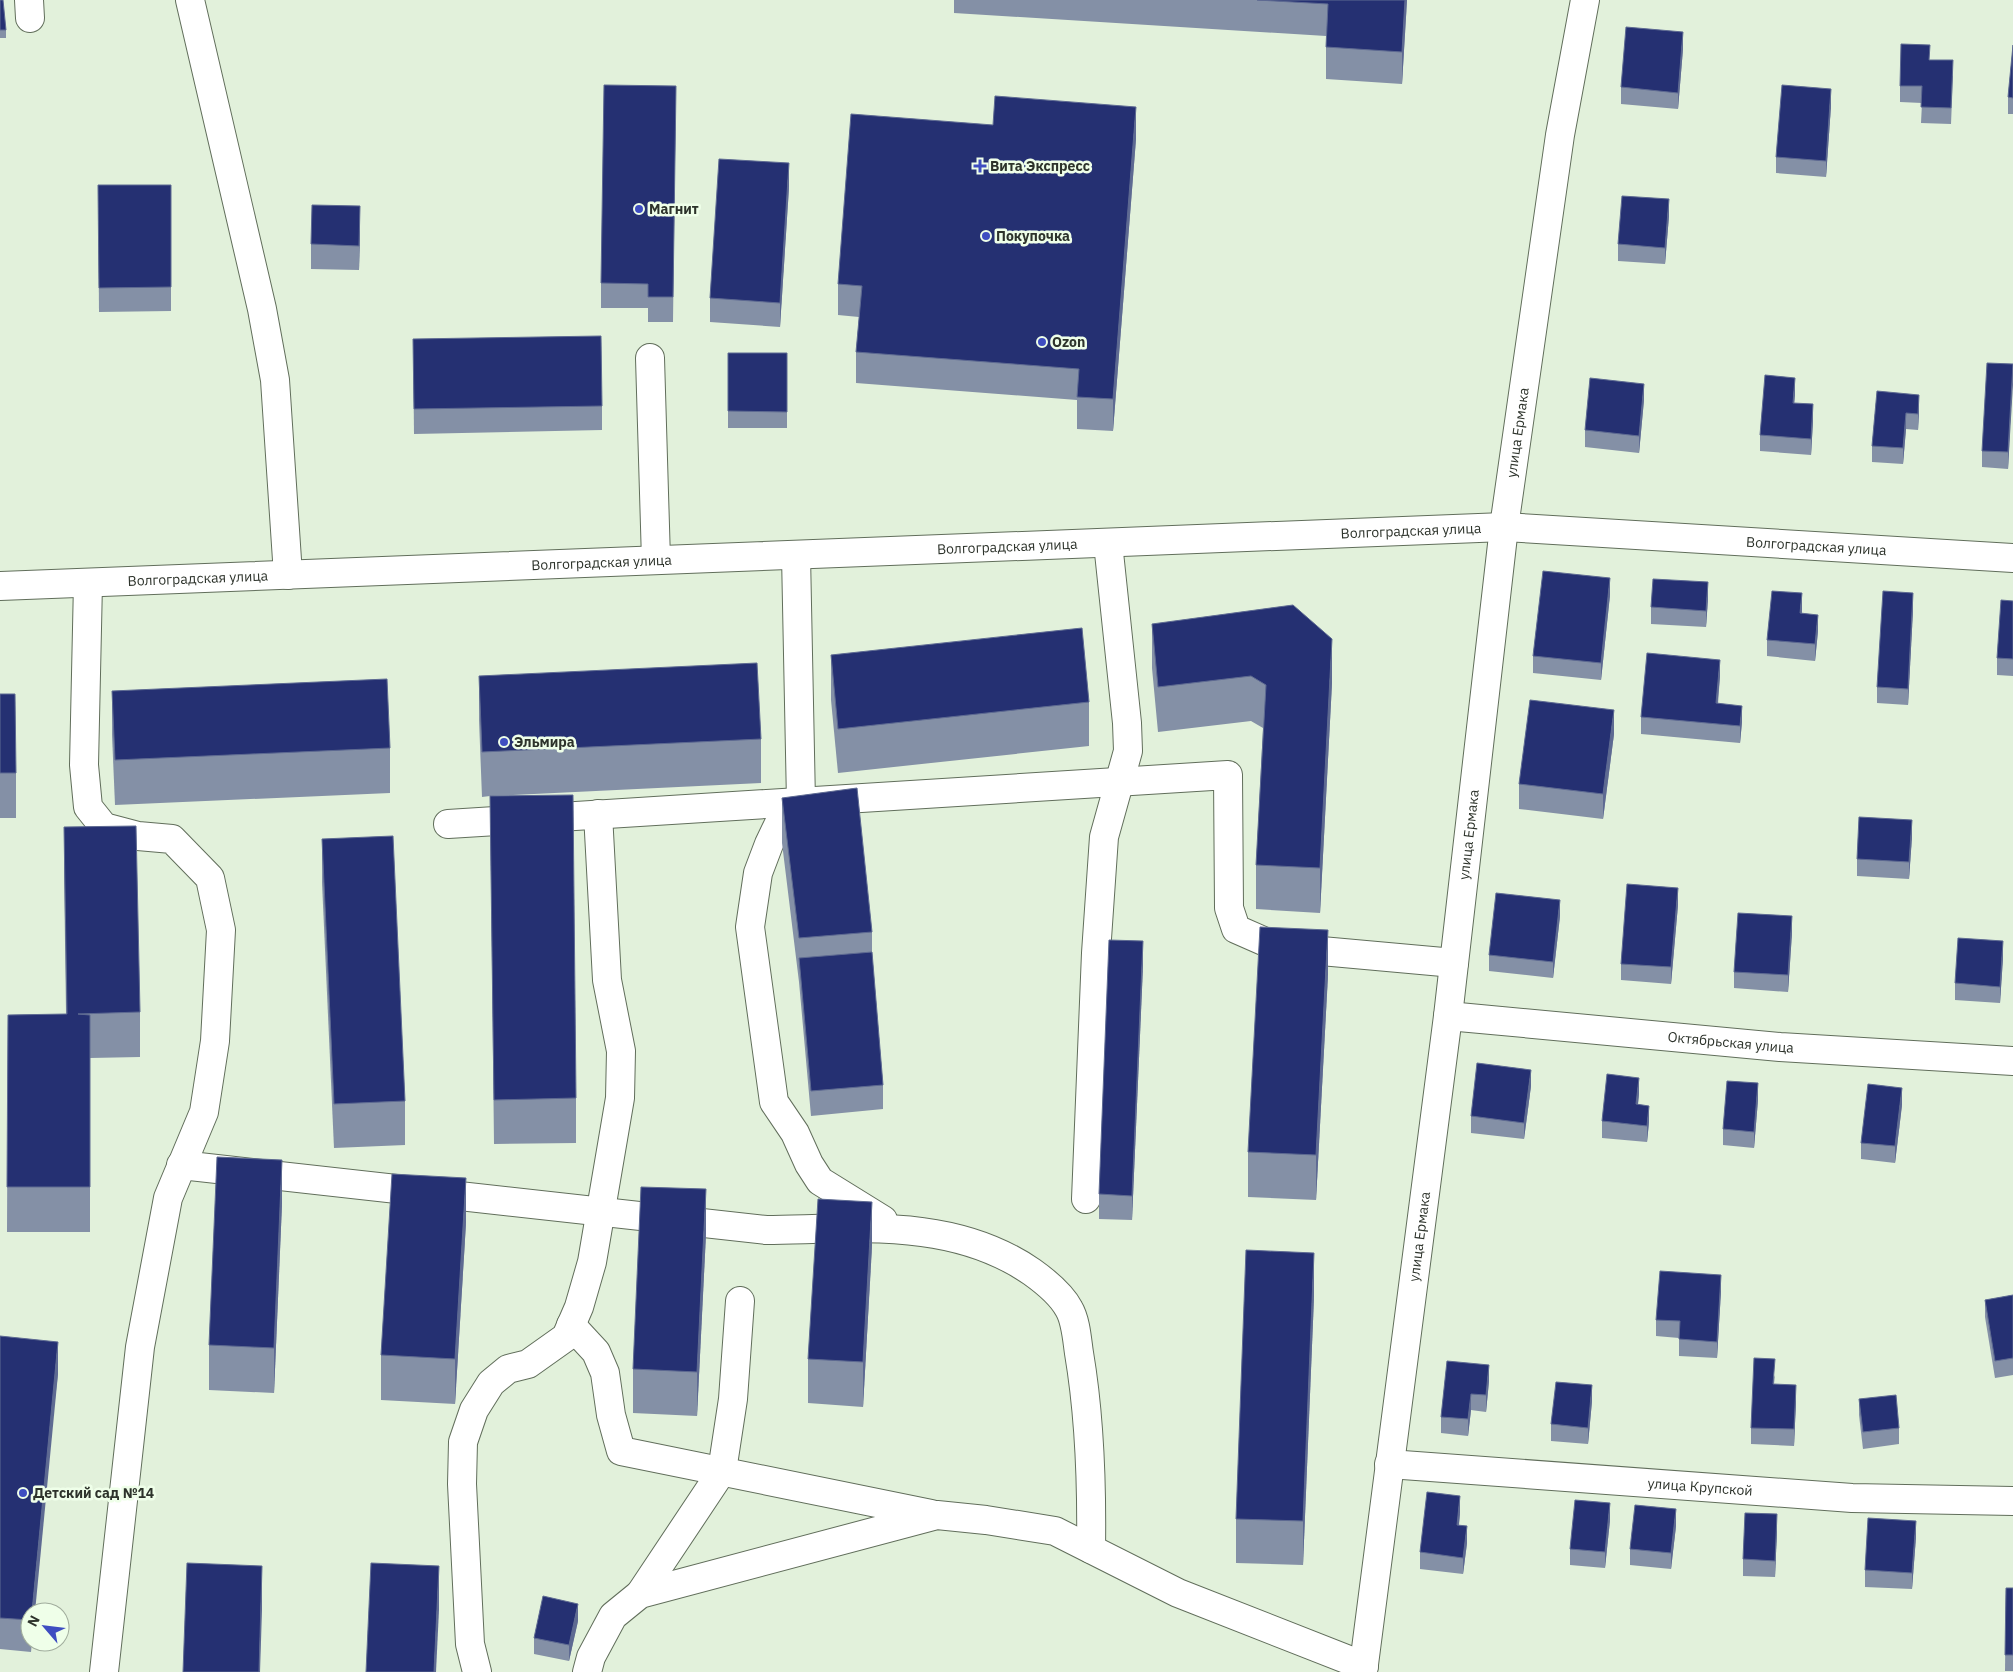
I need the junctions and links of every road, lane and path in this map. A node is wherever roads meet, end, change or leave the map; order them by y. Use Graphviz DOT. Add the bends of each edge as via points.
graph roads {
  1 [pos="190,0"];
  2 [pos="1585,0"];
  3 [pos="650,358"];
  4 [pos="1504,527"];
  5 [pos="1108,543"];
  6 [pos="796,555"];
  7 [pos="2013,558"];
  8 [pos="656,560"];
  9 [pos="288,575"];
  10 [pos="88,582"];
  11 [pos="0,586"];
  12 [pos="1120,782"];
  13 [pos="801,802"];
  14 [pos="598,814"];
  15 [pos="448,824"];
  16 [pos="1454,963"];
  17 [pos="1448,1016"];
  18 [pos="2013,1061"];
  19 [pos="181,1165"];
  20 [pos="1086,1199"];
  21 [pos="600,1211"];
  22 [pos="901,1230"];
  23 [pos="740,1301"];
  24 [pos="571,1325"];
  25 [pos="1389,1464"];
  26 [pos="722,1471"];
  27 [pos="2013,1501"];
  28 [pos="937,1515"];
  29 [pos="1091,1549"];
  30 [pos="640,1594"];
  31 [pos="1363,1669"];
  32 [pos="104,1672"];
  33 [pos="477,1672"];
  34 [pos="587,1672"];
  1 -- 9 [label="street" via="262,309 275,380"];
  2 -- 4 [label="street, улица Ермака" via="1560,135"];
  3 -- 8 [label="street"];
  4 -- 5 [label="street, Волгоградская улица"];
  4 -- 7 [label="street, Волгоградская улица"];
  4 -- 16 [label="street, улица Ермака"];
  5 -- 6 [label="street, Волгоградская улица"];
  5 -- 12 [label="street" via="1127,723 1128,751"];
  6 -- 8 [label="street, Волгоградская улица"];
  6 -- 13 [label="street"];
  8 -- 9 [label="street, Волгоградская улица"];
  9 -- 10 [label="street, Волгоградская улица"];
  10 -- 11 [label="street, Волгоградская улица"];
  10 -- 19 [label="street" via="84,765 88,807 104,827 138,836 172,839 210,878 221,930 215,1041 204,1112"];
  12 -- 13 [label="street"];
  12 -- 16 [label="street" via="1228,776 1229,908 1236,929 1250,937 1277,947"];
  12 -- 20 [label="street" via="1104,837"];
  13 -- 14 [label="street"];
  13 -- 22 [label="street" via="781,819 769,844 758,873 751,913 750,928 774,1102 795,1133 820,1181"];
  14 -- 15 [label="street"];
  14 -- 21 [label="street" via="607,980 621,1051 620,1098"];
  16 -- 17 [label="street, улица Ермака"];
  17 -- 18 [label="street, Октябрьская улица" via="1780,1047"];
  17 -- 25 [label="street, улица Ермака"];
  19 -- 21 [label="street"];
  19 -- 32 [label="street" via="168,1198 140,1347"];
  21 -- 22 [label="street" via="766,1230"];
  21 -- 24 [label="street" via="592,1262"];
  22 -- 29 [label="street" via="928,1231 965,1239 994,1250 1050,1285 1070,1310 1085,1390"];
  23 -- 26 [label="street" via="733,1399"];
  24 -- 26 [label="street" via="596,1352 605,1373 611,1415 621,1451"];
  24 -- 33 [label="street" via="566,1337 550,1349 528,1364 508,1370 491,1383 474,1410 463,1442 470,1644"];
  25 -- 27 [label="street, улица Крупской" via="1852,1498"];
  25 -- 31 [label="street, улица Ермака"];
  26 -- 28 [label="street"];
  26 -- 30 [label="street"];
  28 -- 29 [label="street" via="1055,1531"];
  28 -- 30 [label="street"];
  29 -- 31 [label="street" via="1178,1593"];
  30 -- 34 [label="street" via="613,1616 591,1657"];
}
